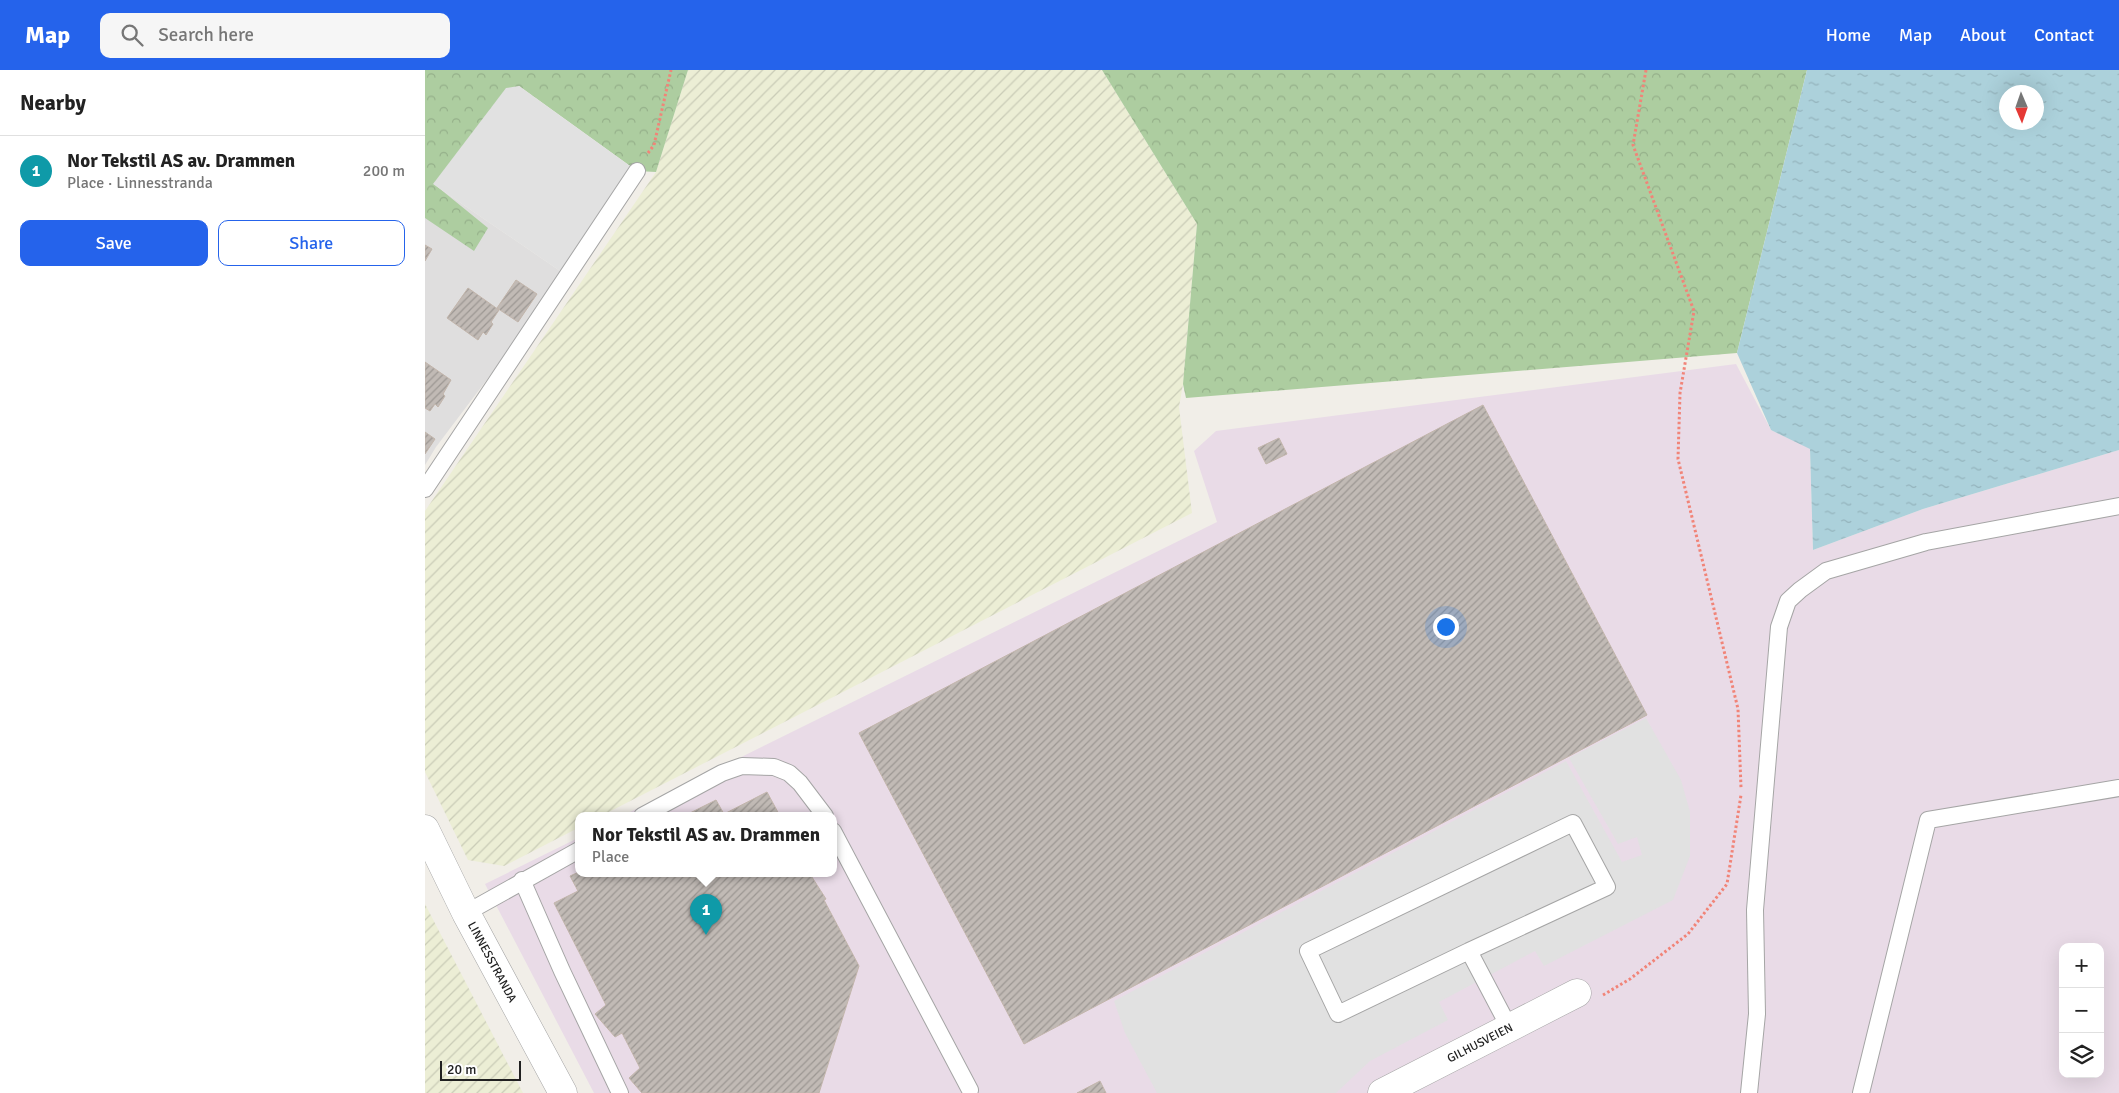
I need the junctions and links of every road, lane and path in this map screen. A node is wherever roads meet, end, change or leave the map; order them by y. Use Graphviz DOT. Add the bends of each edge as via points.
graph roads {
  1 [pos="671,70"];
  2 [pos="1647,70"];
  3 [pos="637,171"];
  4 [pos="425,489"];
  5 [pos="2119,506"];
  6 [pos="2119,788"];
  7 [pos="649,812"];
  8 [pos="822,812"];
  9 [pos="425,829"];
  10 [pos="837,839"];
  11 [pos="575,852"];
  12 [pos="522,880"];
  13 [pos="466,913"];
  14 [pos="1469,951"];
  15 [pos="1588,995"];
  16 [pos="1509,1027"];
  17 [pos="970,1090"];
  18 [pos="563,1093"];
  19 [pos="620,1093"];
  20 [pos="1382,1093"];
  21 [pos="1749,1093"];
  22 [pos="1861,1093"];
  1 -- 3 [label="path" via="654,145"];
  2 -- 15 [label="path" via="1633,145 1694,311 1680,392 1678,459 1738,709 1741,789 1727,884 1688,934 1630,979"];
  3 -- 4 [label="lane"];
  5 -- 21 [label="lane" via="1917,544 1826,572 1787,601 1779,627 1755,910 1757,1014"];
  6 -- 22 [label="lane" via="1928,820"];
  7 -- 8 [label="lane" via="722,773 742,766 774,767 789,773"];
  9 -- 13 [label="street, LINNESSTRANDA"];
  10 -- 17 [label="lane"];
  11 -- 12 [label="lane"];
  12 -- 13 [label="lane"];
  12 -- 19 [label="lane"];
  13 -- 18 [label="street, LINNESSTRANDA"];
  14 -- 14 [label="lane" via="1338,1014 1307,951 1573,823 1607,887"];
  14 -- 16 [label="lane"];
  15 -- 16 [label="street, GILHUSVEIEN"];
  16 -- 20 [label="street, GILHUSVEIEN"];
}
